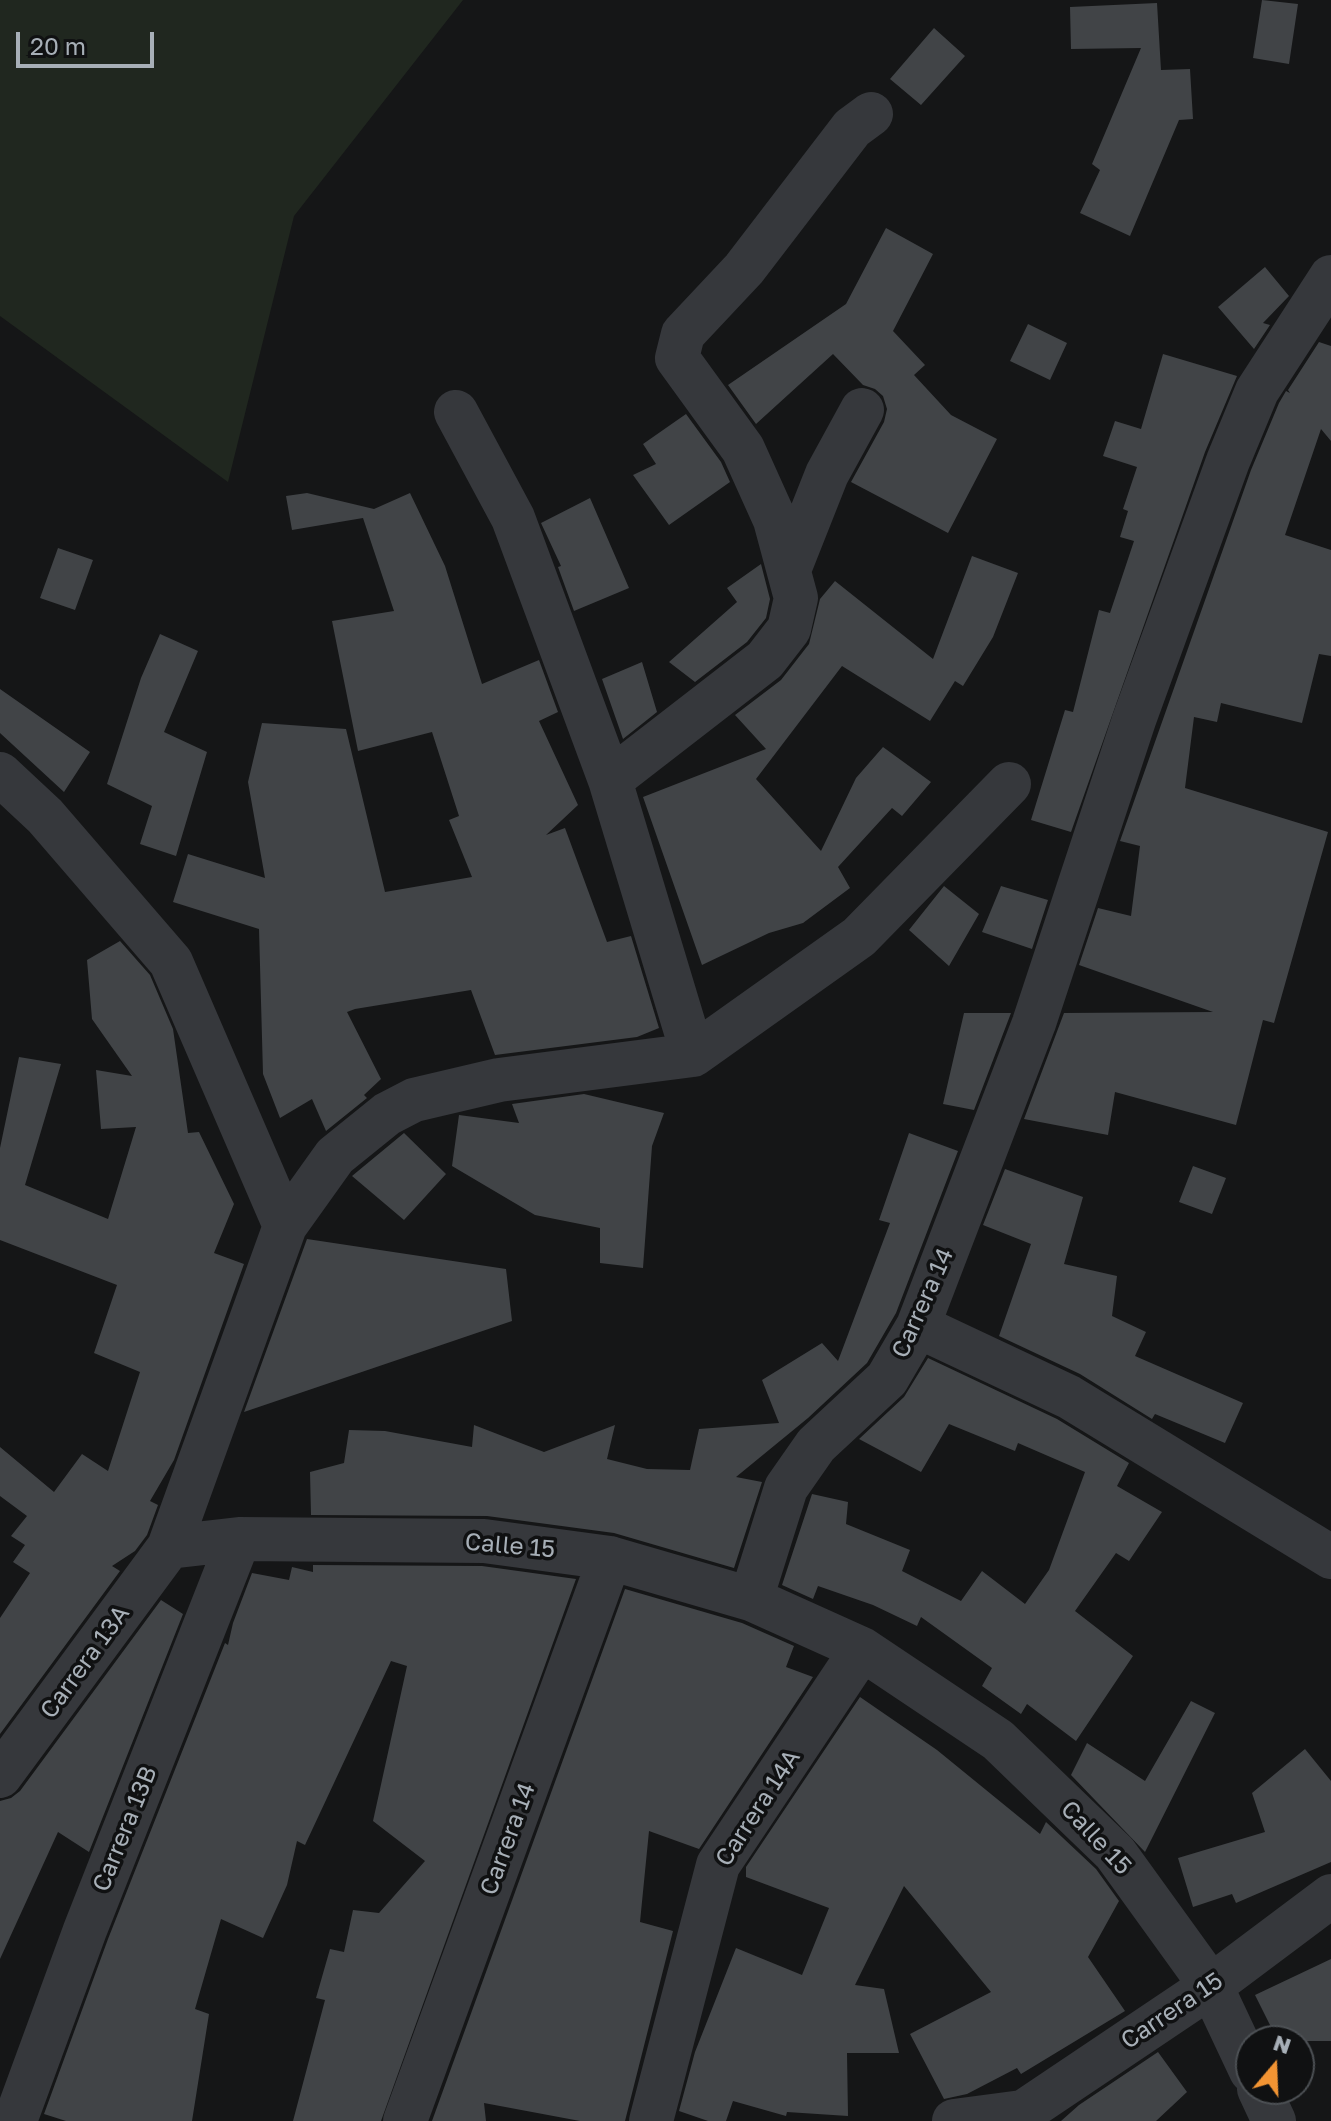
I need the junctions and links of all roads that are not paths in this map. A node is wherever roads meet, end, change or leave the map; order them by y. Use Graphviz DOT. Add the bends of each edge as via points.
graph roads {
  1 [pos="871,114"];
  2 [pos="1331,277"];
  3 [pos="862,410"];
  4 [pos="456,412"];
  5 [pos="789,570"];
  6 [pos="0,774"];
  7 [pos="610,780"];
  8 [pos="1009,784"];
  9 [pos="693,1055"];
  10 [pos="285,1226"];
  11 [pos="918,1326"];
  12 [pos="239,1539"];
  13 [pos="169,1547"];
  14 [pos="1331,1557"];
  15 [pos="610,1558"];
  16 [pos="751,1599"];
  17 [pos="862,1649"];
  18 [pos="0,1776"];
  19 [pos="1331,1896"];
  20 [pos="1211,1986"];
  21 [pos="1235,2037"];
  22 [pos="1016,2116"];
  23 [pos="15,2121"];
  24 [pos="405,2121"];
  25 [pos="651,2121"];
  26 [pos="954,2121"];
  1 -- 5 [label="street" via="852,128 744,269 683,334 677,358 743,449 775,520"];
  2 -- 11 [label="street, Carrera 14" via="1257,391 1228,461 1134,720 1034,1023"];
  3 -- 5 [label="street" via="827,474"];
  4 -- 7 [label="street" via="513,518"];
  5 -- 7 [label="street" via="796,598 789,629 765,660"];
  6 -- 10 [label="street" via="45,816 171,962"];
  7 -- 9 [label="street"];
  8 -- 9 [label="street" via="859,937"];
  9 -- 10 [label="street" via="499,1080 414,1100 387,1114 335,1156"];
  10 -- 13 [label="street"];
  11 -- 14 [label="street" via="1069,1397"];
  11 -- 16 [label="street, Carrera 14" via="887,1379 816,1445 786,1488"];
  12 -- 13 [label="street, Calle 15"];
  12 -- 15 [label="street, Calle 15" via="484,1541"];
  12 -- 23 [label="street, Carrera 13B"];
  13 -- 18 [label="street, Carrera 13A"];
  15 -- 16 [label="street, Calle 15"];
  15 -- 24 [label="street, Carrera 14"];
  16 -- 17 [label="street, Calle 15"];
  17 -- 20 [label="street, Calle 15" via="998,1740 1115,1853"];
  17 -- 25 [label="street, Carrera 14A" via="718,1865"];
  19 -- 20 [label="street, Carrera 15"];
  20 -- 21 [label="street, Calle 15"];
  20 -- 22 [label="street, Carrera 15"];
  22 -- 26 [label="street"];
}
